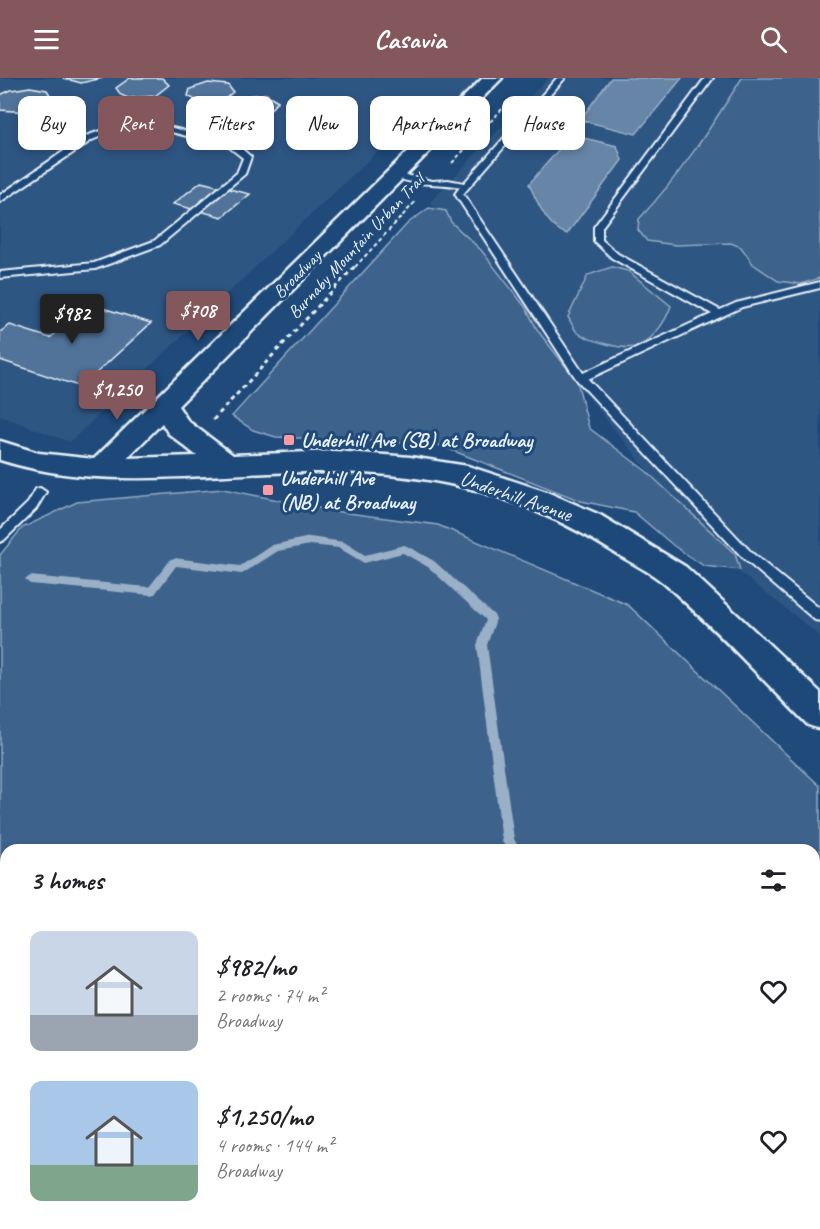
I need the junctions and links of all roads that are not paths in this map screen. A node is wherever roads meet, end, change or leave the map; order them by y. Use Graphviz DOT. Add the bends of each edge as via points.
graph roads {
  1 [pos="493,78"];
  2 [pos="561,78"];
  3 [pos="709,78"];
  4 [pos="396,175"];
  5 [pos="465,186"];
  6 [pos="0,199"];
  7 [pos="0,275"];
  8 [pos="820,285"];
  9 [pos="719,314"];
  10 [pos="580,378"];
  11 [pos="165,406"];
  12 [pos="0,450"];
  13 [pos="225,463"];
  14 [pos="100,469"];
  15 [pos="40,492"];
  16 [pos="0,537"];
  17 [pos="820,616"];
  18 [pos="820,714"];
  1 -- 4 [label="street, Broadway"];
  2 -- 5 [label="lane"];
  3 -- 9 [label="lane" via="598,227 598,241 615,256"];
  4 -- 5 [label="lane"];
  4 -- 11 [label="street, Broadway"];
  5 -- 10 [label="lane" via="459,194"];
  6 -- 7 [label="lane" via="89,138 115,128 160,127 232,145 247,156 241,174 157,243 96,266"];
  8 -- 9 [label="lane" via="739,305"];
  9 -- 10 [label="lane"];
  10 -- 17 [label="lane" via="748,556"];
  11 -- 13 [label="street" via="178,427"];
  11 -- 14 [label="street, Broadway"];
  12 -- 14 [label="street, Underhill Avenue" via="37,462"];
  13 -- 14 [label="street, Underhill Avenue"];
  13 -- 18 [label="street, Underhill Avenue" via="335,461 410,467 468,476 537,499 590,523 675,575"];
  15 -- 16 [label="lane" via="32,506"];
}
